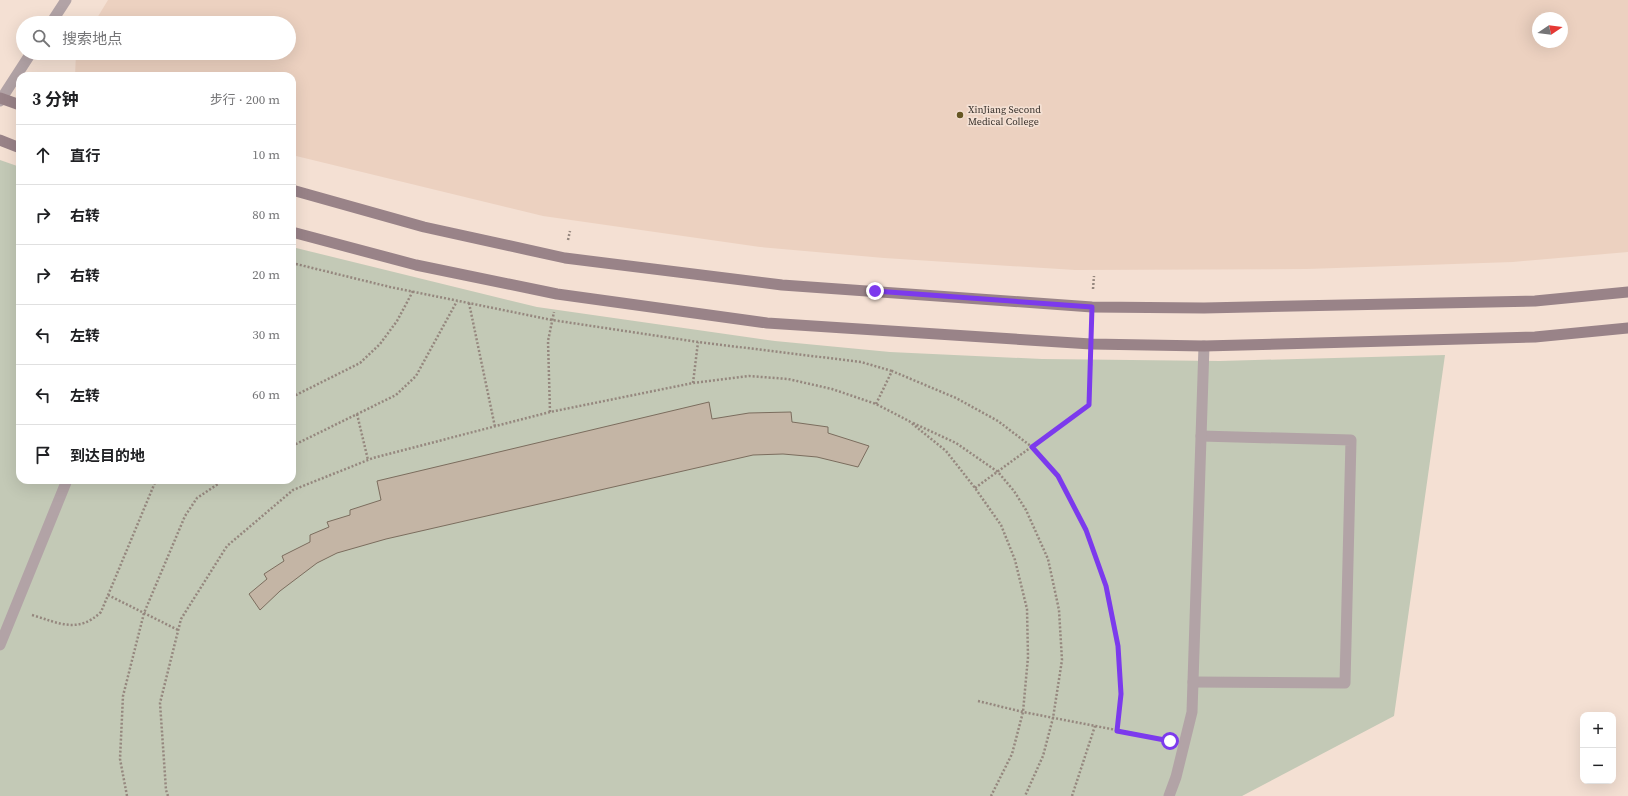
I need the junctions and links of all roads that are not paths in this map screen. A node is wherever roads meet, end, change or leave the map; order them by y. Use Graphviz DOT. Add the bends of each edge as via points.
graph roads {
  1 [pos="66,0"];
  2 [pos="56,16"];
  3 [pos="26,60"];
  4 [pos="19,72"];
  5 [pos="16,76"];
  6 [pos="1,99"];
  7 [pos="16,104"];
  8 [pos="0,140"];
  9 [pos="16,146"];
  10 [pos="296,191"];
  11 [pos="296,233"];
  12 [pos="1628,292"];
  13 [pos="1628,328"];
  14 [pos="1204,346"];
  15 [pos="1201,436"];
  16 [pos="65,484"];
  17 [pos="0,645"];
  18 [pos="1193,682"];
  19 [pos="1170,796"];
  1 -- 2 [label="street"];
  3 -- 4 [label="street"];
  5 -- 6 [label="street"];
  6 -- 7 [label="main road"];
  8 -- 9 [label="main road"];
  10 -- 12 [label="main road" via="424,227 565,258 782,285 1092,307 1204,308 1535,301"];
  11 -- 14 [label="main road" via="416,265 557,294 766,323 1091,344"];
  13 -- 14 [label="main road" via="1536,337"];
  14 -- 15 [label="street"];
  15 -- 18 [label="street"];
  15 -- 18 [label="street" via="1351,440 1345,683"];
  16 -- 17 [label="street"];
  18 -- 19 [label="street" via="1192,712"];
}
